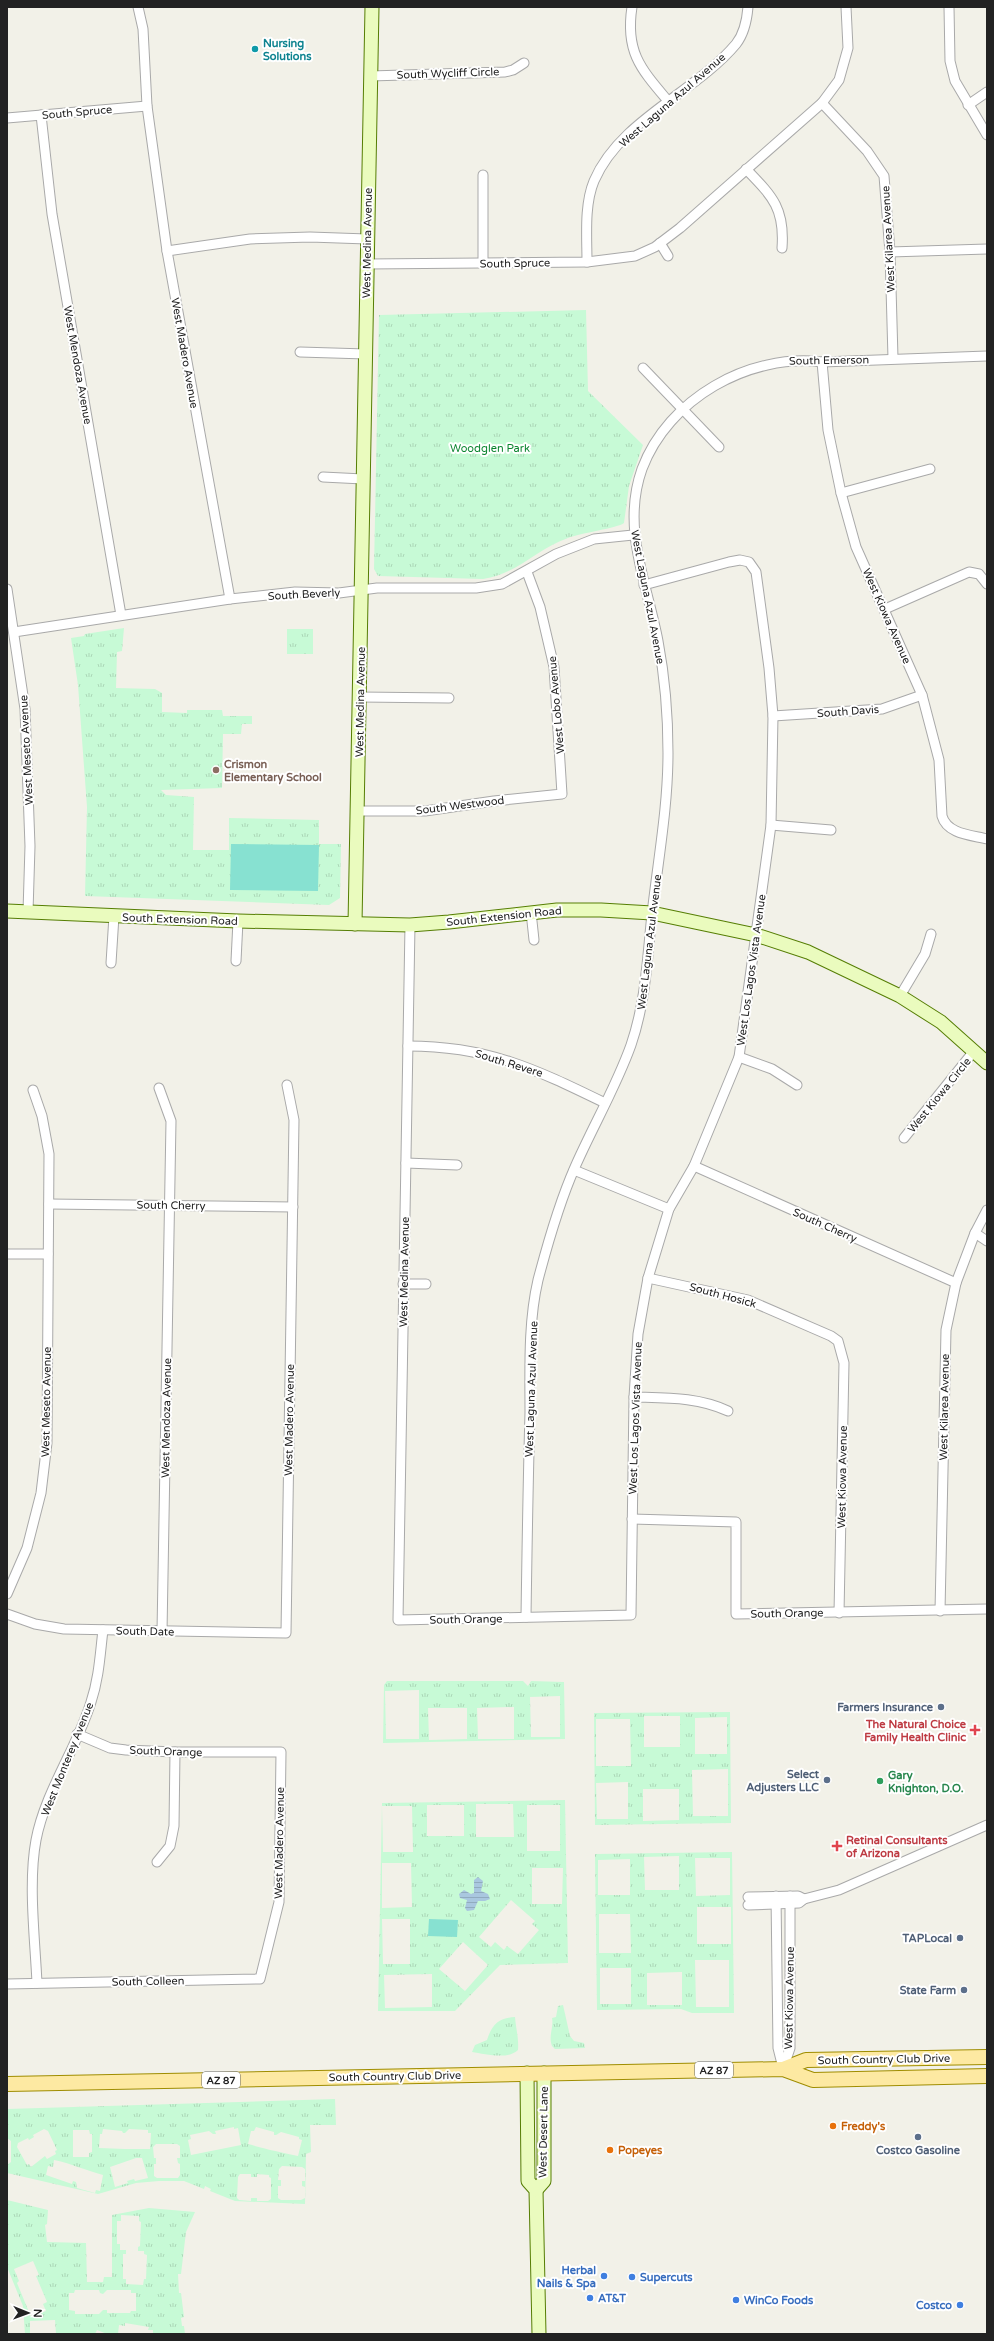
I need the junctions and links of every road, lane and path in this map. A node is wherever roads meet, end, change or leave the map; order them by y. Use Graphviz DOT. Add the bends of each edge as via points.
graph roads {
  1 [pos="138,7"];
  2 [pos="372,7"];
  3 [pos="632,7"];
  4 [pos="748,7"];
  5 [pos="846,7"];
  6 [pos="949,7"];
  7 [pos="524,63"];
  8 [pos="370,76"];
  9 [pos="987,92"];
  10 [pos="668,101"];
  11 [pos="822,103"];
  12 [pos="968,105"];
  13 [pos="147,106"];
  14 [pos="41,114"];
  15 [pos="7,118"];
  16 [pos="987,135"];
  17 [pos="746,169"];
  18 [pos="482,175"];
  19 [pos="368,239"];
  20 [pos="660,243"];
  21 [pos="782,248"];
  22 [pos="987,249"];
  23 [pos="167,251"];
  24 [pos="890,252"];
  25 [pos="668,256"];
  26 [pos="587,262"];
  27 [pos="483,263"];
  28 [pos="367,264"];
  29 [pos="300,352"];
  30 [pos="366,354"];
  31 [pos="987,356"];
  32 [pos="893,358"];
  33 [pos="822,362"];
  34 [pos="643,368"];
  35 [pos="683,408"];
  36 [pos="719,447"];
  37 [pos="930,469"];
  38 [pos="323,477"];
  39 [pos="363,479"];
  40 [pos="841,493"];
  41 [pos="633,535"];
  42 [pos="527,572"];
  43 [pos="987,584"];
  44 [pos="644,585"];
  45 [pos="7,589"];
  46 [pos="362,589"];
  47 [pos="230,599"];
  48 [pos="885,609"];
  49 [pos="121,615"];
  50 [pos="14,632"];
  51 [pos="922,695"];
  52 [pos="360,697"];
  53 [pos="449,698"];
  54 [pos="772,716"];
  55 [pos="562,794"];
  56 [pos="357,811"];
  57 [pos="771,825"];
  58 [pos="831,830"];
  59 [pos="987,839"];
  60 [pos="7,911"];
  61 [pos="28,912"];
  62 [pos="531,912"];
  63 [pos="652,913"];
  64 [pos="114,916"];
  65 [pos="238,921"];
  66 [pos="355,924"];
  67 [pos="410,925"];
  68 [pos="931,934"];
  69 [pos="756,935"];
  70 [pos="534,940"];
  71 [pos="236,961"];
  72 [pos="111,963"];
  73 [pos="900,996"];
  74 [pos="408,1046"];
  75 [pos="974,1052"];
  76 [pos="739,1057"];
  77 [pos="987,1062"];
  78 [pos="287,1085"];
  79 [pos="797,1085"];
  80 [pos="159,1088"];
  81 [pos="33,1090"];
  82 [pos="605,1103"];
  83 [pos="904,1138"];
  84 [pos="406,1163"];
  85 [pos="457,1165"];
  86 [pos="694,1166"];
  87 [pos="574,1170"];
  88 [pos="49,1204"];
  89 [pos="169,1205"];
  90 [pos="293,1207"];
  91 [pos="669,1209"];
  92 [pos="987,1210"];
  93 [pos="975,1233"];
  94 [pos="987,1240"];
  95 [pos="7,1254"];
  96 [pos="48,1254"];
  97 [pos="648,1278"];
  98 [pos="956,1283"];
  99 [pos="403,1284"];
  100 [pos="426,1284"];
  101 [pos="838,1341"];
  102 [pos="634,1397"];
  103 [pos="728,1411"];
  104 [pos="632,1519"];
  105 [pos="7,1594"];
  106 [pos="987,1610"];
  107 [pos="940,1611"];
  108 [pos="839,1613"];
  109 [pos="7,1614"];
  110 [pos="631,1616"];
  111 [pos="526,1617"];
  112 [pos="398,1620"];
  113 [pos="103,1630"];
  114 [pos="162,1632"];
  115 [pos="286,1633"];
  116 [pos="77,1734"];
  117 [pos="175,1752"];
  118 [pos="281,1752"];
  119 [pos="987,1825"];
  120 [pos="157,1862"];
  121 [pos="776,1900"];
  122 [pos="790,1900"];
  123 [pos="748,1901"];
  124 [pos="260,1979"];
  125 [pos="7,1984"];
  126 [pos="37,1984"];
  127 [pos="987,2058"];
  128 [pos="783,2070"];
  129 [pos="527,2073"];
  130 [pos="544,2073"];
  131 [pos="987,2076"];
  132 [pos="7,2084"];
  133 [pos="536,2190"];
  134 [pos="539,2334"];
  1 -- 13 [label="street, West Madero Avenue" via="143,29"];
  2 -- 8 [label="street, West Medina Avenue"];
  3 -- 10 [label="street" via="634,52 642,71"];
  4 -- 10 [label="street, West Laguna Azul Avenue" via="746,22 736,43 709,69"];
  5 -- 11 [label="street" via="848,48 840,80"];
  6 -- 12 [label="street" via="950,61 955,81"];
  7 -- 8 [label="street, South Wycliff Circle" via="505,72"];
  8 -- 19 [label="street, West Medina Avenue"];
  9 -- 12 [label="street"];
  10 -- 26 [label="street, West Laguna Azul Avenue" via="626,137 606,160 594,182 589,206"];
  11 -- 17 [label="street, South Spruce"];
  11 -- 24 [label="street, West Kilarea Avenue" via="867,150 884,176"];
  12 -- 16 [label="street"];
  13 -- 14 [label="street, South Spruce"];
  13 -- 23 [label="street, West Madero Avenue"];
  14 -- 15 [label="street, South Spruce"];
  14 -- 49 [label="street, West Mendoza Avenue" via="52,214"];
  17 -- 20 [label="street, South Spruce"];
  17 -- 21 [label="street" via="772,196 779,209 782,220"];
  18 -- 27 [label="street"];
  19 -- 23 [label="street" via="250,239"];
  19 -- 28 [label="street, West Medina Avenue"];
  20 -- 25 [label="street"];
  20 -- 26 [label="street, South Spruce" via="635,256"];
  22 -- 24 [label="street"];
  23 -- 47 [label="street, West Madero Avenue"];
  24 -- 32 [label="street, West Kilarea Avenue"];
  26 -- 27 [label="street, South Spruce"];
  27 -- 28 [label="street, South Spruce"];
  28 -- 30 [label="street, West Medina Avenue"];
  29 -- 30 [label="street"];
  30 -- 39 [label="street, West Medina Avenue"];
  31 -- 32 [label="street, South Emerson"];
  32 -- 33 [label="street, South Emerson"];
  33 -- 35 [label="street, South Emerson" via="780,361 732,374"];
  33 -- 40 [label="street, West Kiowa Avenue" via="828,430"];
  34 -- 35 [label="street"];
  35 -- 36 [label="street"];
  35 -- 41 [label="street, West Laguna Azul Avenue" via="654,442 642,470 634,509"];
  37 -- 40 [label="street"];
  38 -- 39 [label="street"];
  39 -- 46 [label="street, West Medina Avenue"];
  40 -- 48 [label="street, West Kiowa Avenue" via="856,547"];
  41 -- 42 [label="street, South Beverly" via="594,539 556,554"];
  41 -- 44 [label="street, West Laguna Azul Avenue"];
  42 -- 46 [label="street, South Beverly" via="502,584 476,588"];
  42 -- 55 [label="street, West Lobo Avenue" via="540,607 554,667"];
  43 -- 48 [label="street" via="979,574 969,572"];
  44 -- 54 [label="street, West Los Lagos Vista Avenue" via="729,562 749,562 756,572 769,668"];
  44 -- 63 [label="street, West Laguna Azul Avenue" via="658,640 667,706 668,758 663,830"];
  45 -- 50 [label="street, West Meseto Avenue"];
  46 -- 47 [label="street, South Beverly" via="339,593 295,592"];
  46 -- 52 [label="street, West Medina Avenue"];
  47 -- 49 [label="street, South Beverly"];
  48 -- 51 [label="street, West Kiowa Avenue"];
  49 -- 50 [label="street, South Beverly"];
  50 -- 61 [label="street, West Meseto Avenue" via="25,709 29,785"];
  51 -- 54 [label="street, South Davis" via="882,709"];
  51 -- 59 [label="street, West Kiowa Avenue" via="939,760 944,824 949,829"];
  52 -- 53 [label="street"];
  52 -- 56 [label="street, West Medina Avenue"];
  54 -- 57 [label="street, West Los Lagos Vista Avenue"];
  55 -- 56 [label="street, South Westwood" via="425,811"];
  56 -- 66 [label="street, West Medina Avenue"];
  57 -- 58 [label="street"];
  57 -- 69 [label="street, West Los Lagos Vista Avenue"];
  60 -- 61 [label="street, South Extension Road"];
  61 -- 64 [label="street, South Extension Road"];
  62 -- 63 [label="street, South Extension Road" via="602,910"];
  62 -- 67 [label="street, South Extension Road"];
  62 -- 70 [label="street"];
  63 -- 69 [label="street, South Extension Road"];
  63 -- 82 [label="street, West Laguna Azul Avenue" via="643,1008 630,1049"];
  64 -- 65 [label="street, South Extension Road"];
  64 -- 72 [label="street"];
  65 -- 66 [label="street, South Extension Road"];
  65 -- 71 [label="street"];
  66 -- 67 [label="street, South Extension Road"];
  67 -- 74 [label="street, West Medina Avenue"];
  68 -- 73 [label="street" via="925,954"];
  69 -- 73 [label="street, South Extension Road" via="808,952"];
  69 -- 76 [label="street, West Los Lagos Vista Avenue"];
  73 -- 75 [label="street, South Extension Road" via="941,1022"];
  74 -- 82 [label="street, South Revere" via="467,1051 503,1059 544,1073"];
  74 -- 84 [label="street, West Medina Avenue"];
  75 -- 77 [label="street, South Extension Road"];
  75 -- 83 [label="street, West Kiowa Circle"];
  76 -- 79 [label="street" via="772,1069"];
  76 -- 86 [label="street, West Los Lagos Vista Avenue"];
  78 -- 90 [label="street, West Madero Avenue" via="294,1120"];
  80 -- 89 [label="street, West Mendoza Avenue" via="171,1121"];
  81 -- 88 [label="street, West Meseto Avenue" via="42,1116 49,1154"];
  82 -- 87 [label="street, West Laguna Azul Avenue"];
  84 -- 85 [label="street"];
  84 -- 99 [label="street, West Medina Avenue"];
  86 -- 91 [label="street, West Los Lagos Vista Avenue"];
  86 -- 98 [label="street, South Cherry"];
  87 -- 91 [label="street"];
  87 -- 111 [label="street, West Laguna Azul Avenue" via="554,1222 536,1292 531,1349"];
  88 -- 89 [label="street, South Cherry"];
  88 -- 96 [label="street, West Meseto Avenue"];
  89 -- 90 [label="street, South Cherry"];
  89 -- 114 [label="street, West Mendoza Avenue"];
  90 -- 115 [label="street, West Madero Avenue"];
  91 -- 97 [label="street, West Los Lagos Vista Avenue"];
  92 -- 93 [label="street, West Kilarea Avenue"];
  93 -- 94 [label="street"];
  93 -- 98 [label="street, West Kilarea Avenue"];
  95 -- 96 [label="street"];
  96 -- 105 [label="street, West Meseto Avenue" via="47,1443 42,1494 27,1548"];
  97 -- 101 [label="street, South Hosick" via="748,1300"];
  97 -- 102 [label="street, West Los Lagos Vista Avenue" via="638,1334"];
  98 -- 107 [label="street, West Kilarea Avenue" via="945,1338"];
  99 -- 100 [label="street"];
  99 -- 112 [label="street, West Medina Avenue"];
  101 -- 108 [label="street, West Kiowa Avenue" via="844,1362"];
  102 -- 103 [label="street" via="689,1399 713,1404"];
  102 -- 104 [label="street, West Los Lagos Vista Avenue"];
  104 -- 108 [label="street, South Orange" via="736,1522 736,1614"];
  104 -- 110 [label="street, West Los Lagos Vista Avenue"];
  106 -- 107 [label="street, South Orange"];
  107 -- 108 [label="street, South Orange"];
  109 -- 113 [label="street, South Date" via="50,1626"];
  110 -- 111 [label="street, South Orange"];
  111 -- 112 [label="street, South Orange"];
  113 -- 114 [label="street, South Date"];
  113 -- 116 [label="street, West Monterey Avenue" via="99,1673 91,1703"];
  114 -- 115 [label="street, South Date"];
  116 -- 117 [label="street, South Orange" via="110,1748"];
  116 -- 126 [label="street, West Monterey Avenue" via="46,1806 36,1840 33,1873"];
  117 -- 118 [label="street, South Orange"];
  117 -- 120 [label="street" via="174,1826 170,1846"];
  118 -- 124 [label="street, West Madero Avenue" via="278,1902"];
  119 -- 122 [label="street" via="839,1890 804,1899 798,1896"];
  121 -- 122 [label="street"];
  121 -- 123 [label="street"];
  121 -- 128 [label="street, West Kiowa Avenue" via="778,2048"];
  122 -- 128 [label="street, West Kiowa Avenue" via="790,2048"];
  124 -- 126 [label="street, South Colleen"];
  125 -- 126 [label="street, South Colleen"];
  127 -- 128 [label="main road, South Country Club Drive / AZ 87" via="806,2060"];
  128 -- 130 [label="main road, South Country Club Drive / AZ 87"];
  128 -- 131 [label="main road, South Country Club Drive / AZ 87" via="813,2080"];
  129 -- 130 [label="main road, South Country Club Drive / AZ 87"];
  129 -- 132 [label="main road, South Country Club Drive / AZ 87"];
  129 -- 133 [label="street, West Desert Lane" via="528,2181"];
  130 -- 133 [label="street, West Desert Lane" via="544,2181"];
  133 -- 134 [label="street, West Desert Lane"];
}
